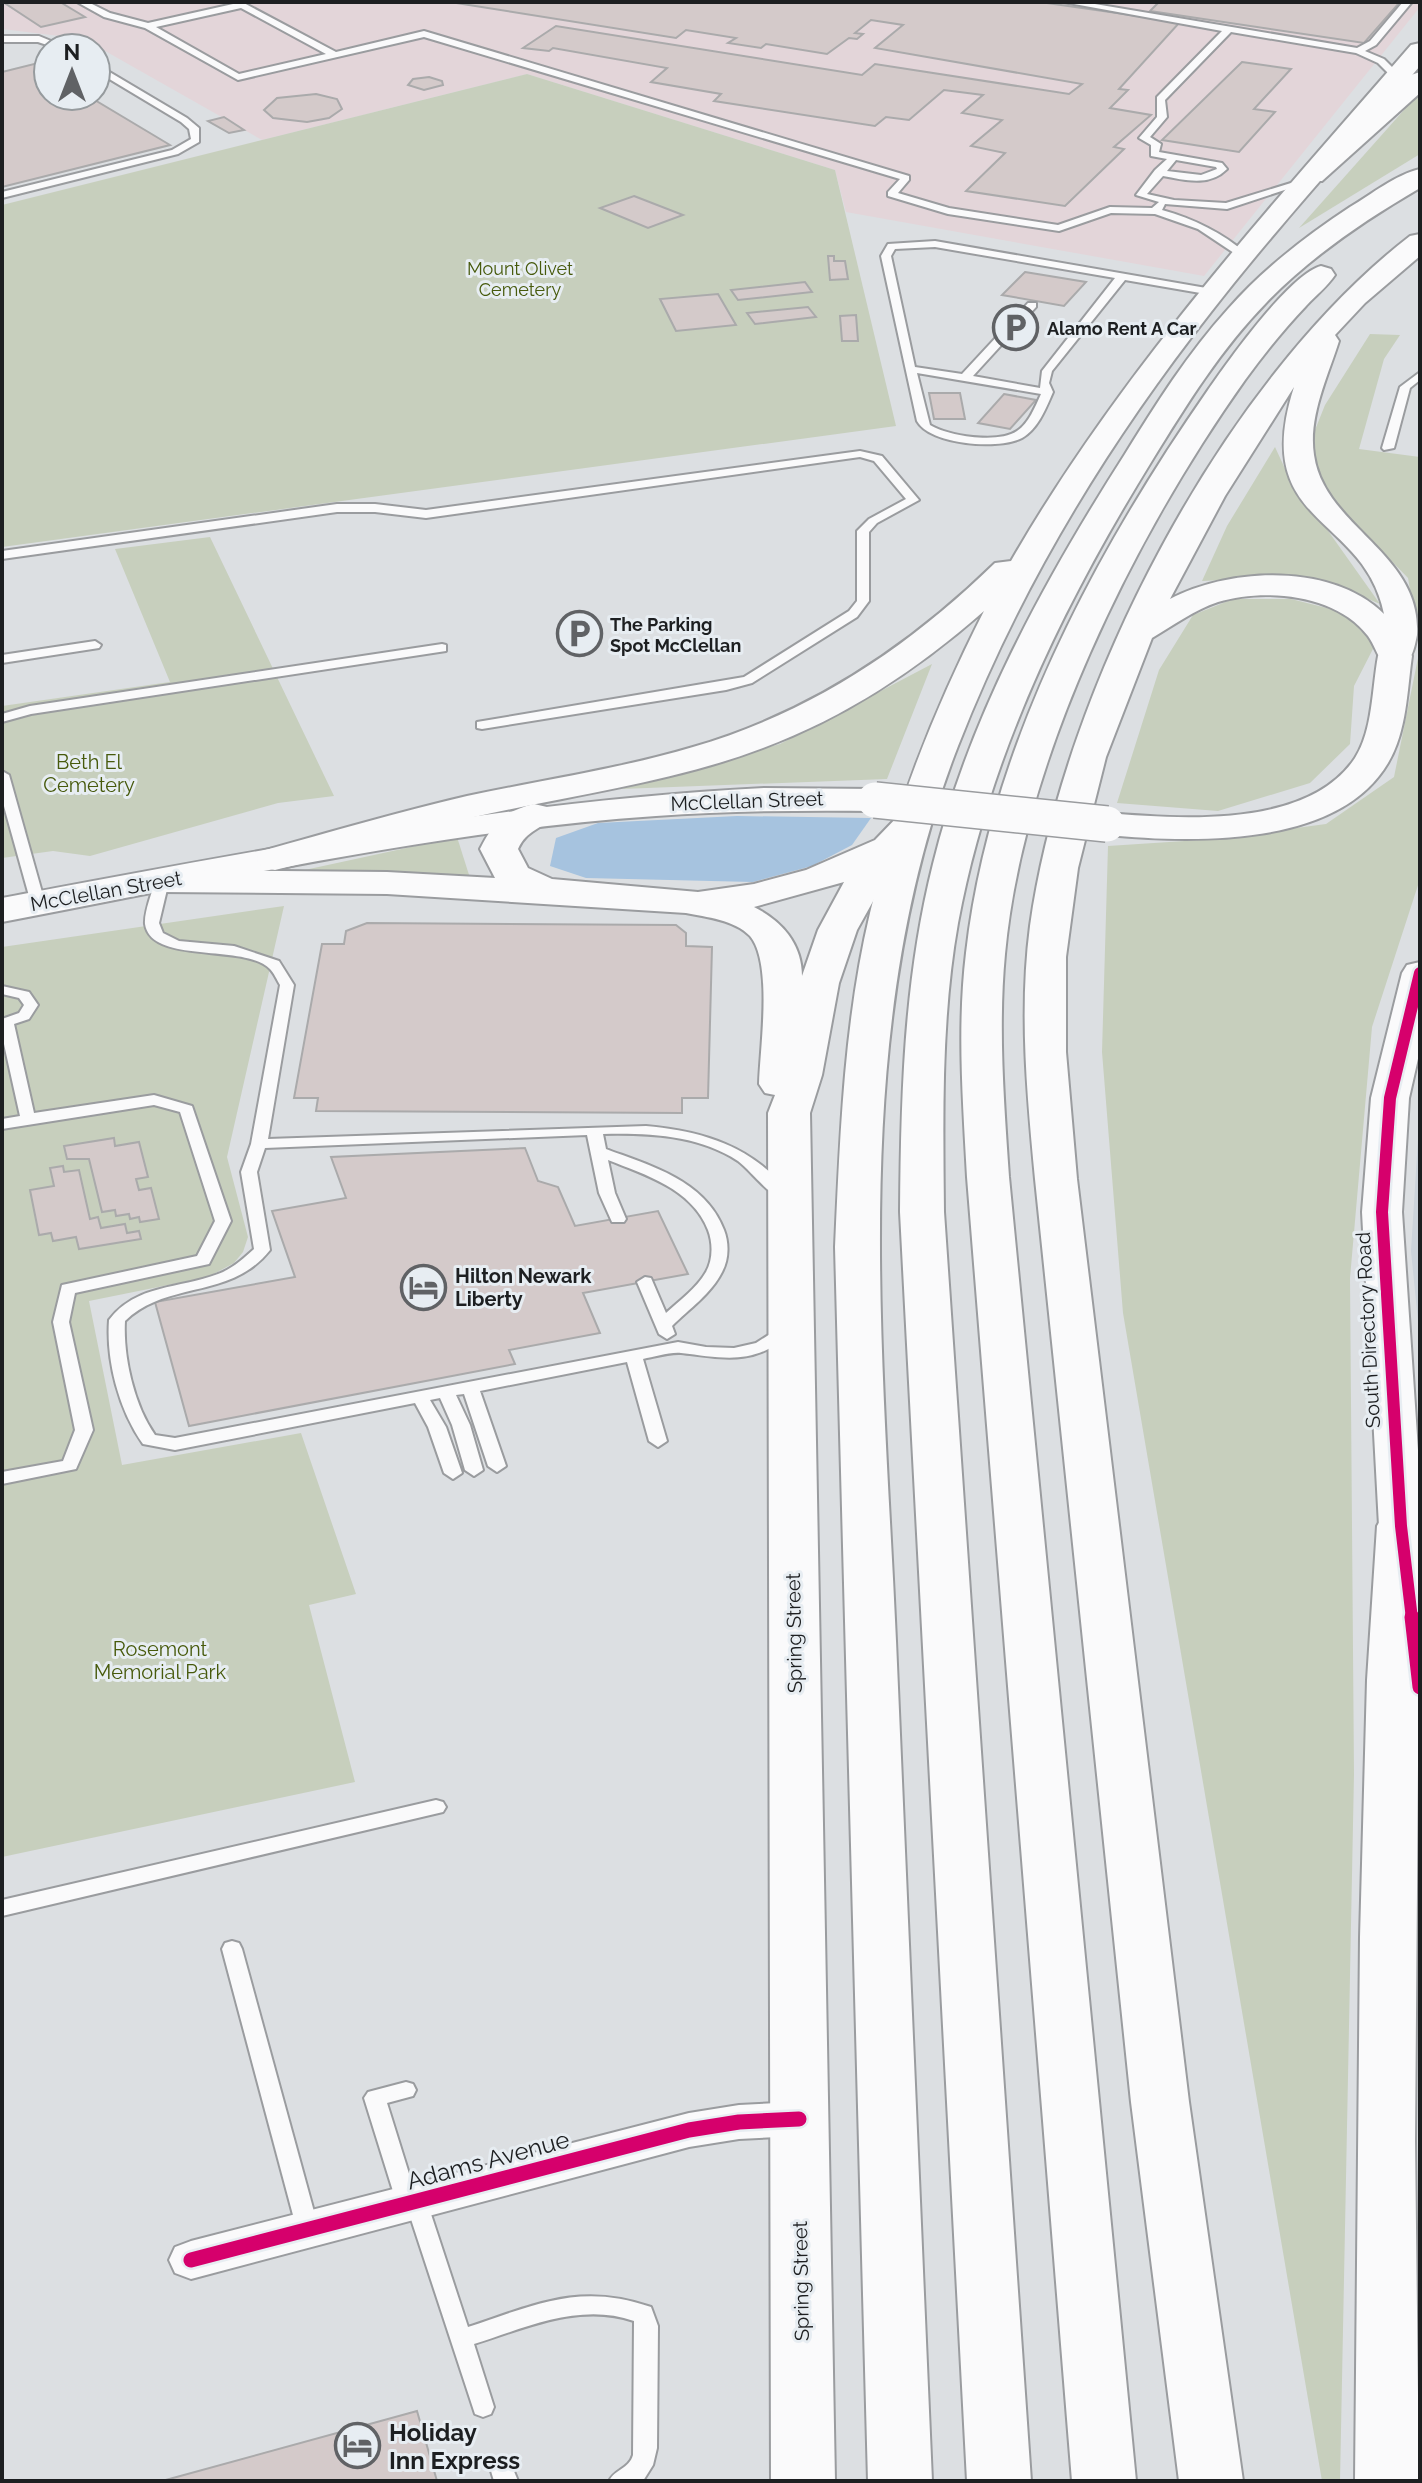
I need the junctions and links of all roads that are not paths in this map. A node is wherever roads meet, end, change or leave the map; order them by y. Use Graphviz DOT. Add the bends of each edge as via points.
graph roads {
  1 [pos="81,2"];
  2 [pos="1067,2"];
  3 [pos="1408,2"];
  4 [pos="148,26"];
  5 [pos="1227,31"];
  6 [pos="2,39"];
  7 [pos="32,39"];
  8 [pos="1420,50"];
  9 [pos="1358,51"];
  10 [pos="335,55"];
  11 [pos="112,77"];
  12 [pos="1409,78"];
  13 [pos="1174,157"];
  14 [pos="1158,172"];
  15 [pos="1420,174"];
  16 [pos="1311,178"];
  17 [pos="2,195"];
  18 [pos="1401,201"];
  19 [pos="1174,203"];
  20 [pos="1155,211"];
  21 [pos="1420,242"];
  22 [pos="1243,256"];
  23 [pos="1121,278"];
  24 [pos="1212,292"];
  25 [pos="1032,305"];
  26 [pos="1330,319"];
  27 [pos="910,369"];
  28 [pos="1420,375"];
  29 [pos="965,378"];
  30 [pos="1047,392"];
  31 [pos="1388,448"];
  32 [pos="1053,521"];
  33 [pos="2,555"];
  34 [pos="1136,633"];
  35 [pos="95,645"];
  36 [pos="442,648"];
  37 [pos="1395,656"];
  38 [pos="2,659"];
  39 [pos="2,718"];
  40 [pos="482,725"];
  41 [pos="2,775"];
  42 [pos="534,815"];
  43 [pos="916,819"];
  44 [pos="884,848"];
  45 [pos="275,859"];
  46 [pos="162,881"];
  47 [pos="588,894"];
  48 [pos="685,902"];
  49 [pos="20,907"];
  50 [pos="1420,973"];
  51 [pos="2,990"];
  52 [pos="4,1024"];
  53 [pos="789,1113"];
  54 [pos="28,1119"];
  55 [pos="2,1124"];
  56 [pos="594,1130"];
  57 [pos="259,1144"];
  58 [pos="598,1151"];
  59 [pos="789,1214"];
  60 [pos="618,1219"];
  61 [pos="645,1282"];
  62 [pos="791,1323"];
  63 [pos="663,1326"];
  64 [pos="678,1347"];
  65 [pos="633,1355"];
  66 [pos="470,1387"];
  67 [pos="446,1392"];
  68 [pos="420,1397"];
  69 [pos="658,1441"];
  70 [pos="497,1466"];
  71 [pos="474,1470"];
  72 [pos="453,1473"];
  73 [pos="2,1478"];
  74 [pos="1401,1526"];
  75 [pos="1420,1687"];
  76 [pos="436,1807"];
  77 [pos="2,1908"];
  78 [pos="232,1949"];
  79 [pos="406,2090"];
  80 [pos="799,2119"];
  81 [pos="412,2203"];
  82 [pos="308,2230"];
  83 [pos="191,2260"];
  84 [pos="460,2339"];
  85 [pos="483,2407"];
  86 [pos="621,2481"];
  87 [pos="803,2481"];
  88 [pos="900,2481"];
  89 [pos="999,2481"];
  90 [pos="1104,2481"];
  91 [pos="1211,2481"];
  92 [pos="1387,2481"];
  1 -- 4 [label="lane"];
  2 -- 5 [label="lane"];
  3 -- 9 [label="lane" via="1373,43"];
  4 -- 10 [label="lane" via="242,5"];
  4 -- 10 [label="lane" via="238,77"];
  5 -- 9 [label="lane"];
  5 -- 13 [label="lane" via="1160,99 1162,117 1144,138 1156,144 1154,154"];
  6 -- 7 [label="lane"];
  8 -- 12 [label="main road"];
  9 -- 12 [label="lane"];
  10 -- 20 [label="lane" via="424,34 906,178 891,194 948,211 1059,228 1110,210"];
  11 -- 17 [label="lane" via="184,120 194,128 196,140 175,152"];
  12 -- 16 [label="main road"];
  13 -- 14 [label="lane"];
  13 -- 14 [label="lane" via="1222,169 1207,179"];
  14 -- 19 [label="lane" via="1141,195"];
  15 -- 18 [label="main road"];
  16 -- 19 [label="lane" via="1227,206"];
  16 -- 22 [label="main road"];
  18 -- 89 [label="main road" via="1304,253 1231,323 1178,394 1046,614 990,742 958,842 936,941 925,1021 922,1212"];
  18 -- 90 [label="main road" via="1292,304 1236,372 1100,595 1055,693 1018,801 989,924 982,1027 988,1177"];
  19 -- 20 [label="lane"];
  20 -- 22 [label="lane" via="1189,219"];
  21 -- 26 [label="main road"];
  22 -- 24 [label="main road"];
  23 -- 24 [label="lane"];
  23 -- 27 [label="lane" via="935,244 892,246 886,256"];
  23 -- 30 [label="lane" via="1047,371"];
  24 -- 32 [label="main road" via="1155,365"];
  25 -- 29 [label="lane"];
  26 -- 34 [label="main road" via="1250,426"];
  26 -- 37 [label="main road, McClellan Street" via="1301,422 1298,458 1320,503 1394,587 1401,620"];
  27 -- 29 [label="lane"];
  27 -- 30 [label="lane" via="925,427 936,434 1002,442 1020,435"];
  28 -- 31 [label="lane" via="1405,387"];
  29 -- 30 [label="lane"];
  32 -- 43 [label="main road" via="975,661"];
  32 -- 45 [label="main road" via="939,635 872,683 797,722 682,762 447,812"];
  33 -- 40 [label="lane" via="337,508 426,514 860,454 878,458 913,500 863,531 863,601 853,614 748,680"];
  34 -- 37 [label="main road" via="1204,596 1242,588 1287,588 1332,597 1363,611 1384,633"];
  34 -- 91 [label="main road" via="1088,760 1061,862 1046,958 1045,1063 1160,2102"];
  35 -- 38 [label="lane"];
  36 -- 39 [label="lane"];
  37 -- 42 [label="main road, McClellan Street, bridge" via="1376,752 1361,775 1299,811 1238,826 1166,830 875,800 744,799"];
  41 -- 49 [label="lane" via="25,845"];
  42 -- 45 [label="main road, McClellan Street"];
  42 -- 47 [label="main road" via="504,835 499,849 506,870 531,886"];
  43 -- 44 [label="main road, Spring Street"];
  43 -- 88 [label="main road" via="893,897 877,981 862,1125 857,1247"];
  44 -- 48 [label="main road" via="791,888"];
  44 -- 53 [label="main road, Spring Street" via="835,936 812,1014 801,1090"];
  45 -- 46 [label="main road, McClellan Street"];
  46 -- 47 [label="main road" via="373,883"];
  46 -- 49 [label="main road, McClellan Street"];
  46 -- 57 [label="lane" via="152,923 157,935 176,945 234,950 274,964 287,985"];
  47 -- 48 [label="main road"];
  48 -- 53 [label="main road" via="753,920 780,948 780,1085"];
  50 -- 74 [label="street, South Directory Road" via="1396,1063 1383,1172 1382,1252"];
  51 -- 52 [label="lane" via="24,995 31,1005 24,1016"];
  52 -- 54 [label="lane"];
  53 -- 59 [label="main road, Spring Street"];
  54 -- 55 [label="lane"];
  54 -- 73 [label="lane" via="154,1100 181,1105 191,1116 223,1221 203,1260 68,1289 61,1322 84,1430 70,1465"];
  56 -- 57 [label="lane"];
  56 -- 58 [label="lane"];
  56 -- 59 [label="lane" via="656,1121 704,1139 741,1156 772,1181"];
  57 -- 68 [label="lane" via="249,1183 262,1250 230,1277 137,1301 117,1320 116,1343 142,1433 161,1445 175,1444"];
  58 -- 60 [label="lane"];
  58 -- 63 [label="lane" via="670,1180 708,1210 715,1226 718,1264"];
  59 -- 62 [label="main road, Spring Street"];
  61 -- 63 [label="lane"];
  62 -- 64 [label="lane" via="753,1349 714,1354"];
  62 -- 80 [label="main road, Spring Street"];
  63 -- 64 [label="lane"];
  64 -- 65 [label="lane"];
  65 -- 66 [label="lane"];
  65 -- 69 [label="lane"];
  66 -- 67 [label="lane"];
  66 -- 70 [label="lane"];
  67 -- 68 [label="lane"];
  67 -- 71 [label="lane"];
  68 -- 72 [label="lane"];
  74 -- 75 [label="street, South Directory Road"];
  74 -- 92 [label="main road" via="1394,1618 1385,2114"];
  76 -- 77 [label="lane"];
  78 -- 82 [label="lane"];
  79 -- 81 [label="lane" via="375,2098"];
  80 -- 81 [label="street, Adams Avenue" via="713,2124"];
  80 -- 87 [label="main road, Spring Street"];
  81 -- 82 [label="street, Adams Avenue"];
  81 -- 84 [label="lane"];
  82 -- 83 [label="street, Adams Avenue"];
  84 -- 85 [label="lane"];
  84 -- 86 [label="lane" via="573,2305 626,2306 643,2314 643,2466"];
}
